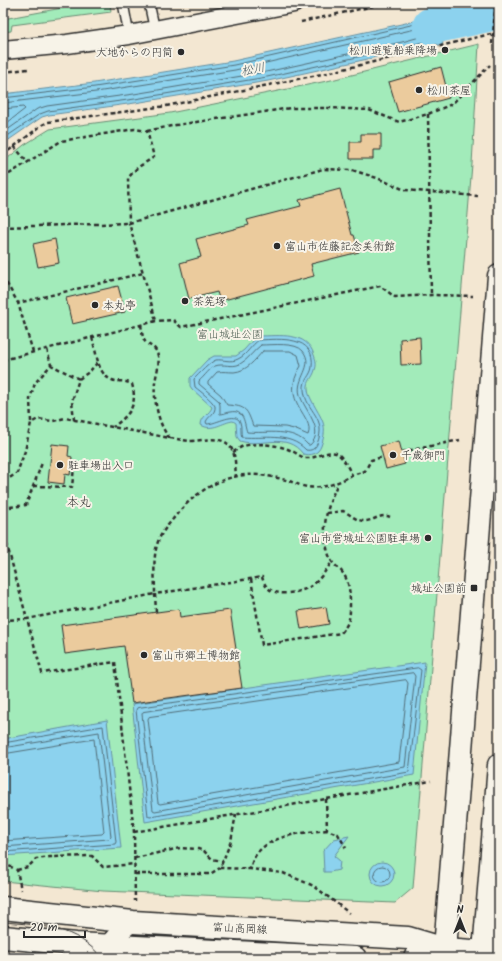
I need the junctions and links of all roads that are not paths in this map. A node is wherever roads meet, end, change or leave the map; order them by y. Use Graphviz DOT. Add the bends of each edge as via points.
graph roads {
  1 [pos="123,3"];
  2 [pos="149,3"];
  3 [pos="294,3"];
  4 [pos="154,31"];
  5 [pos="129,35"];
  6 [pos="3,50"];
  7 [pos="499,276"];
  8 [pos="499,765"];
  9 [pos="499,771"];
  10 [pos="3,908"];
  11 [pos="134,912"];
  12 [pos="3,937"];
  13 [pos="140,952"];
  14 [pos="101,954"];
  15 [pos="444,954"];
  16 [pos="489,954"];
  17 [pos="355,958"];
  18 [pos="414,958"];
  1 -- 5 [label="lane"];
  2 -- 4 [label="lane"];
  3 -- 4 [label="street"];
  4 -- 5 [label="street"];
  5 -- 6 [label="street"];
  7 -- 15 [label="main road"];
  8 -- 9 [label="main road"];
  9 -- 16 [label="main road"];
  10 -- 11 [label="main road, 富山高岡線"];
  11 -- 14 [label="street"];
  11 -- 15 [label="main road, 富山高岡線" via="408,938"];
  12 -- 14 [label="main road" via="76,944"];
  13 -- 14 [label="main road"];
  13 -- 17 [label="main road"];
  15 -- 16 [label="main road"];
  15 -- 18 [label="main road"];
}
